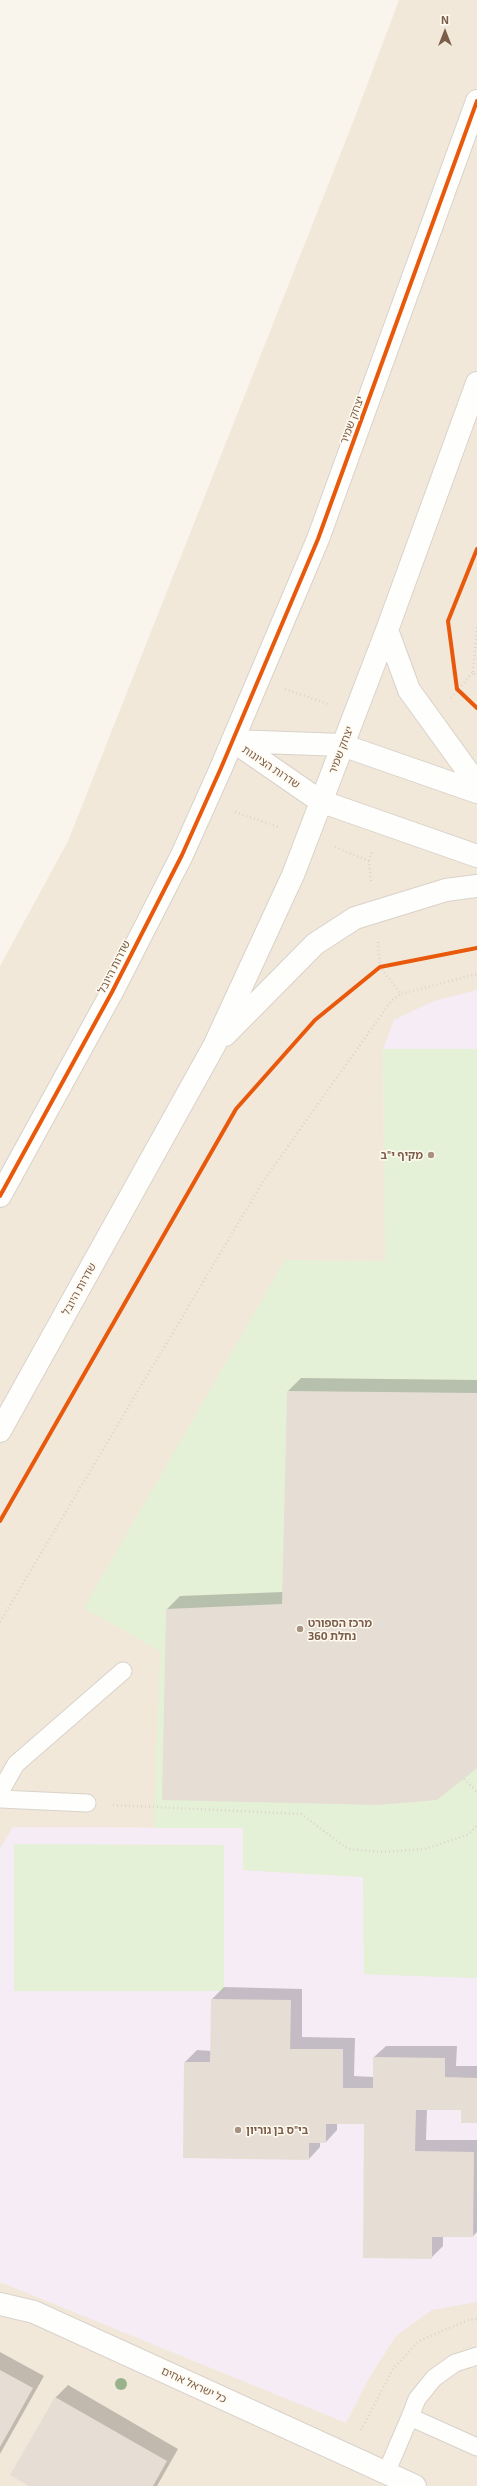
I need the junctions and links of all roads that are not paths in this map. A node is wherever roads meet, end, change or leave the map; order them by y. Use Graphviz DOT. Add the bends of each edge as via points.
graph roads {
  1 [pos="477,101"];
  2 [pos="477,383"];
  3 [pos="387,630"];
  4 [pos="233,741"];
  5 [pos="342,745"];
  6 [pos="477,784"];
  7 [pos="477,792"];
  8 [pos="320,801"];
  9 [pos="477,856"];
  10 [pos="477,886"];
  11 [pos="214,1046"];
  12 [pos="0,1196"];
  13 [pos="0,1431"];
  14 [pos="123,1671"];
  15 [pos="0,1792"];
  16 [pos="0,1799"];
  17 [pos="87,1803"];
  18 [pos="0,2304"];
  19 [pos="477,2356"];
  20 [pos="410,2417"];
  21 [pos="477,2447"];
  22 [pos="383,2480"];
  23 [pos="414,2486"];
  1 -- 4 [label="street, יצחק שמיר" via="318,539"];
  2 -- 3 [label="street, יצחק שמיר"];
  3 -- 5 [label="street, יצחק שמיר"];
  3 -- 6 [label="street" via="409,690"];
  4 -- 5 [label="street, שדרות הציונות"];
  4 -- 8 [label="street, שדרות הציונות"];
  4 -- 12 [label="street, שדרות היובל" via="175,869 112,992"];
  5 -- 7 [label="street, שדרות הציונות"];
  5 -- 8 [label="street, יצחק שמיר"];
  8 -- 9 [label="street, שדרות הציונות"];
  8 -- 11 [label="street, שדרות היובל" via="293,875"];
  10 -- 11 [label="street" via="446,890 355,918 314,944"];
  11 -- 13 [label="street, שדרות היובל"];
  14 -- 15 [label="lane" via="16,1764"];
  16 -- 17 [label="lane"];
  18 -- 22 [label="street, כל ישראל אחים" via="34,2312"];
  19 -- 20 [label="lane" via="455,2363 434,2378 417,2399"];
  20 -- 21 [label="lane"];
  20 -- 22 [label="lane"];
  22 -- 23 [label="street, כל ישראל אחים"];
}
